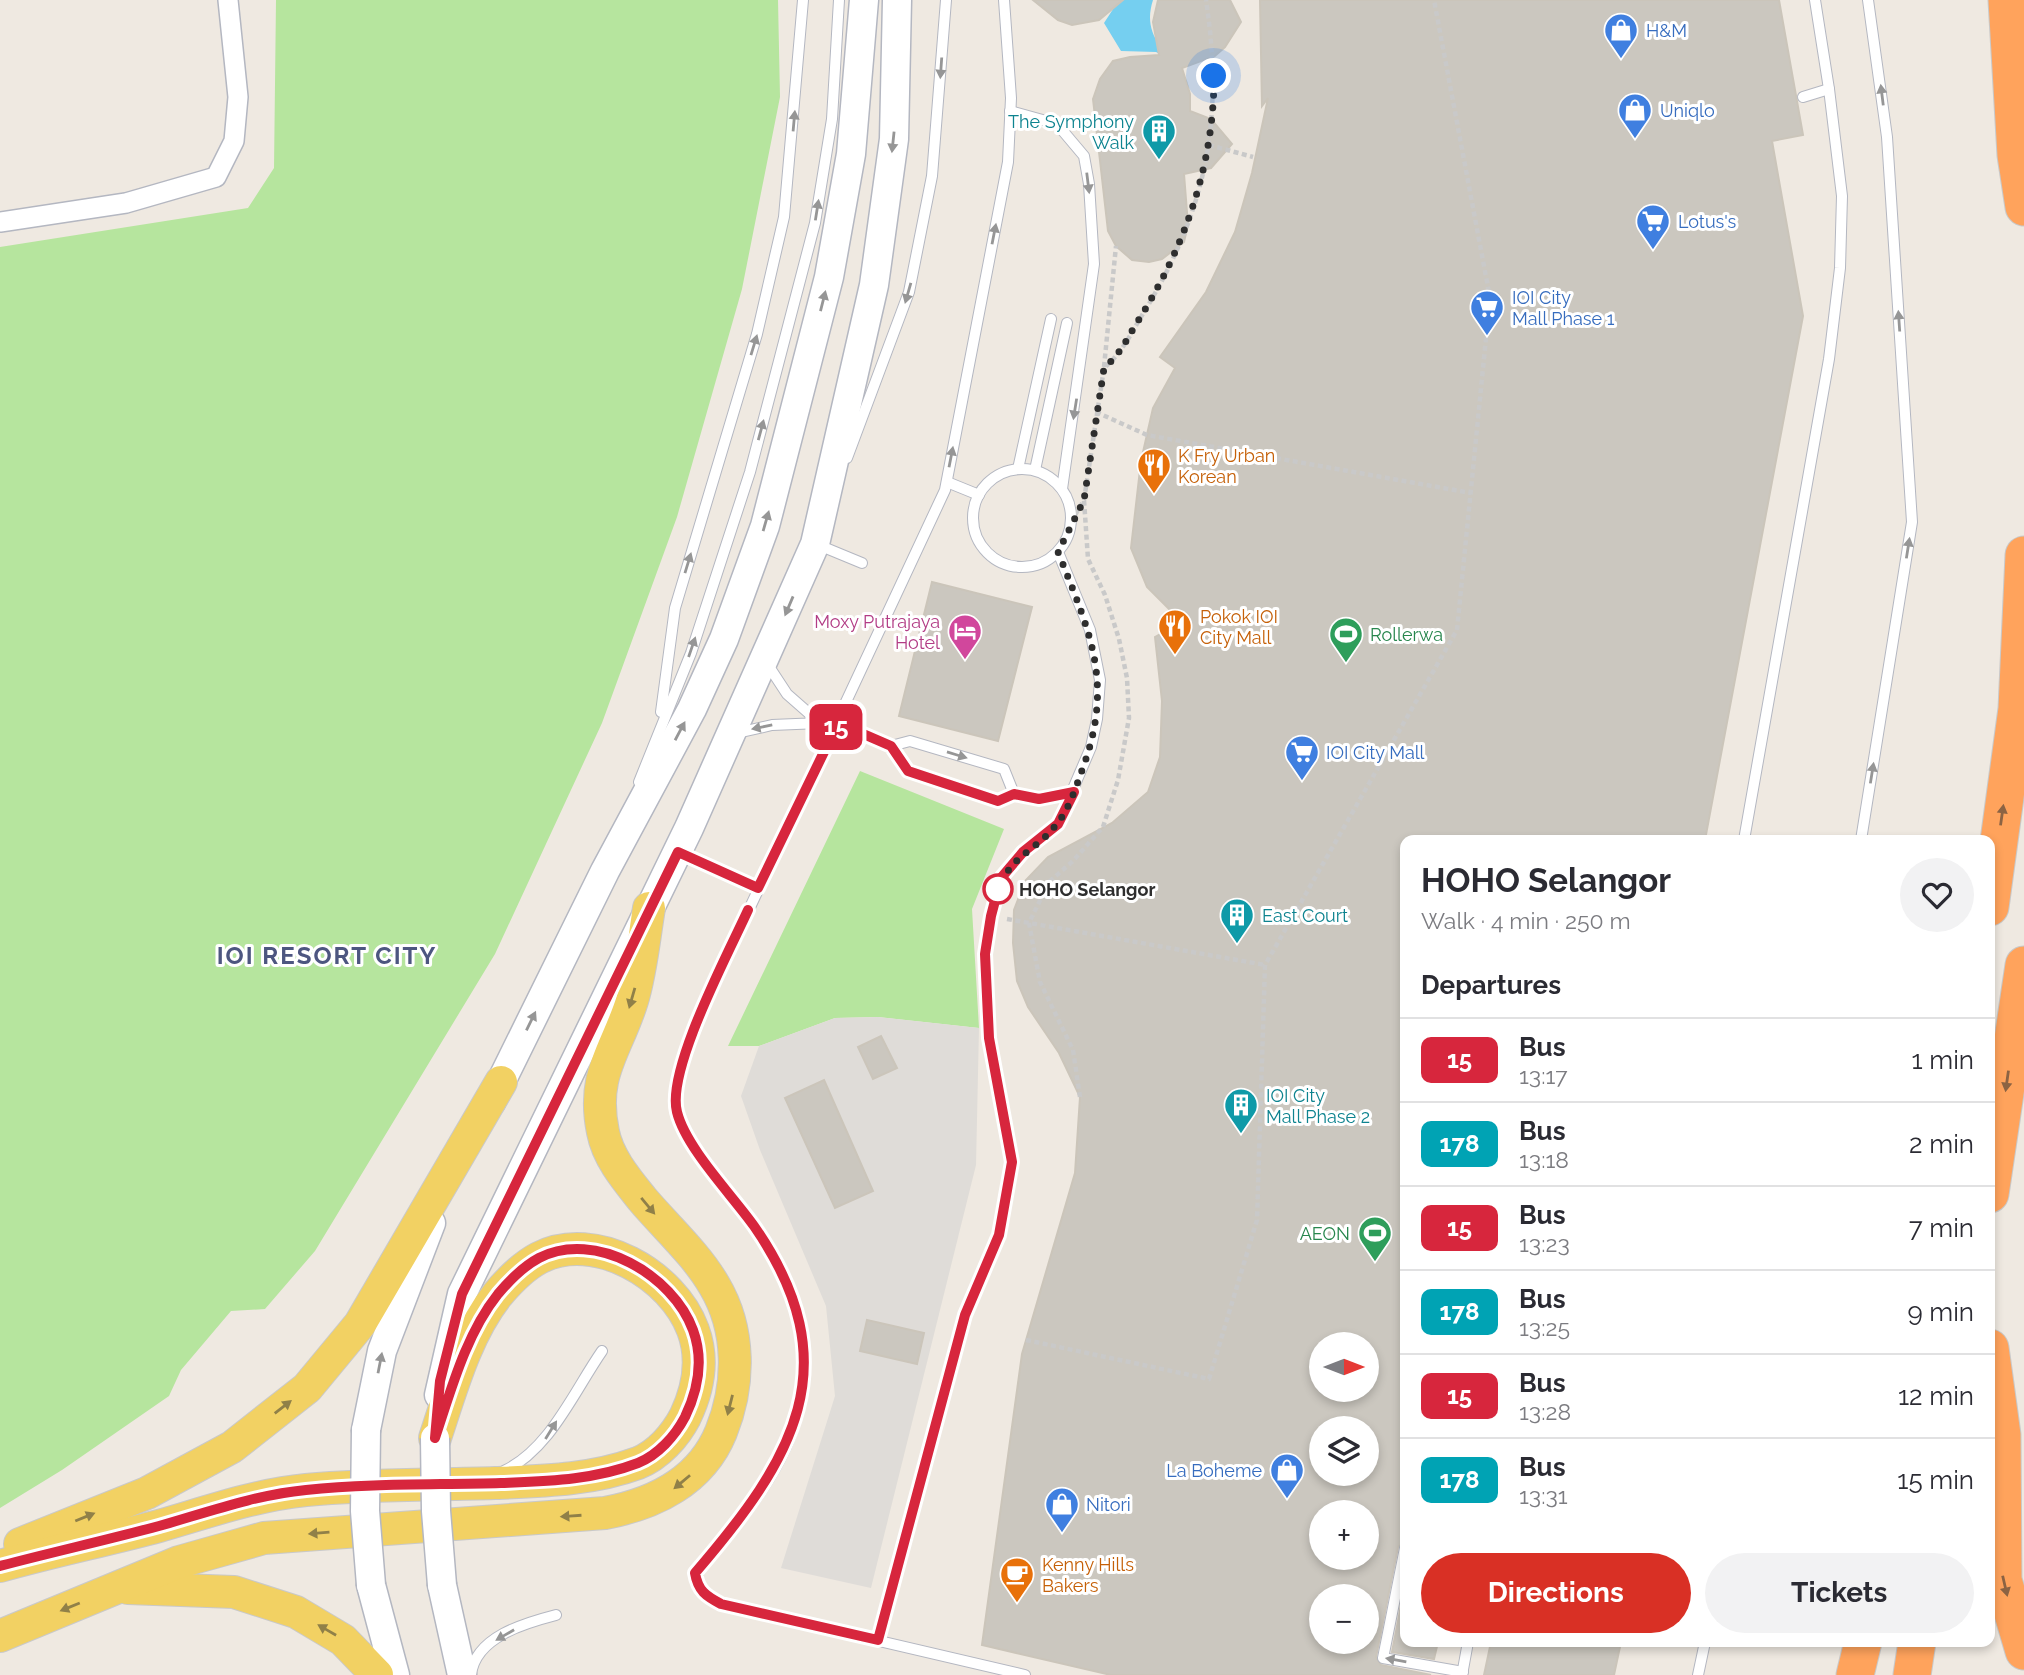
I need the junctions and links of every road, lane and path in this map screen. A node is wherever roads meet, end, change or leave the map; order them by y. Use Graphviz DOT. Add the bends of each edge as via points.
graph roads {
  1 [pos="228,0"];
  2 [pos="803,0"];
  3 [pos="839,0"];
  4 [pos="864,0"];
  5 [pos="897,0"];
  6 [pos="903,0"];
  7 [pos="946,0"];
  8 [pos="1004,0"];
  9 [pos="1206,0"];
  10 [pos="1434,0"];
  11 [pos="1815,0"];
  12 [pos="1868,0"];
  13 [pos="2007,0"];
  14 [pos="898,43"];
  15 [pos="1829,89"];
  16 [pos="1803,97"];
  17 [pos="1010,111"];
  18 [pos="1209,145"];
  19 [pos="1253,157"];
  20 [pos="2024,207"];
  21 [pos="0,222"];
  22 [pos="1116,246"];
  23 [pos="1051,319"];
  24 [pos="1067,323"];
  25 [pos="1104,368"];
  26 [pos="1076,402"];
  27 [pos="1097,412"];
  28 [pos="1018,468"];
  29 [pos="1035,470"];
  30 [pos="947,482"];
  31 [pos="1062,489"];
  32 [pos="1471,493"];
  33 [pos="978,495"];
  34 [pos="1072,522"];
  35 [pos="815,544"];
  36 [pos="1058,552"];
  37 [pos="2024,555"];
  38 [pos="862,563"];
  39 [pos="765,662"];
  40 [pos="838,723"];
  41 [pos="660,726"];
  42 [pos="732,734"];
  43 [pos="891,746"];
  44 [pos="1074,792"];
  45 [pos="1014,794"];
  46 [pos="1746,835"];
  47 [pos="1862,835"];
  48 [pos="678,852"];
  49 [pos="1995,870"];
  50 [pos="605,871"];
  51 [pos="758,888"];
  52 [pos="649,908"];
  53 [pos="991,916"];
  54 [pos="1265,965"];
  55 [pos="2024,965"];
  56 [pos="501,1082"];
  57 [pos="1995,1160"];
  58 [pos="1026,1340"];
  59 [pos="602,1351"];
  60 [pos="1995,1388"];
  61 [pos="435,1438"];
  62 [pos="478,1483"];
  63 [pos="0,1554"];
  64 [pos="0,1566"];
  65 [pos="1400,1573"];
  66 [pos="118,1587"];
  67 [pos="556,1615"];
  68 [pos="0,1636"];
  69 [pos="878,1640"];
  70 [pos="1467,1647"];
  71 [pos="1704,1647"];
  72 [pos="1862,1647"];
  73 [pos="1873,1647"];
  74 [pos="1916,1647"];
  75 [pos="2024,1651"];
  76 [pos="1463,1674"];
  77 [pos="377,1675"];
  78 [pos="395,1675"];
  79 [pos="462,1675"];
  80 [pos="471,1675"];
  81 [pos="1024,1675"];
  82 [pos="1698,1675"];
  83 [pos="1855,1675"];
  84 [pos="1870,1675"];
  85 [pos="1912,1675"];
  1 -- 21 [label="street" via="239,97 234,141 216,177 126,203"];
  41 -- 2 [label="lane, one-way" via="675,608 757,334 784,217"];
  41 -- 3 [label="lane, one-way" via="691,653 750,472 815,223 832,119"];
  50 -- 4 [label="street, one-way" via="692,709 724,639 765,526 829,277 851,154"];
  5 -- 14 [label="street"];
  6 -- 14 [label="lane"];
  7 -- 35 [label="lane, one-way" via="932,176 909,292"];
  8 -- 17 [label="lane"];
  9 -- 18 [label="path" via="1214,56"];
  10 -- 32 [label="path" via="1490,298"];
  11 -- 15 [label="lane"];
  47 -- 12 [label="lane, one-way" via="1912,522 1887,137"];
  13 -- 20 [label="highway" via="2016,155"];
  14 -- 35 [label="street, one-way" via="894,139 874,285"];
  15 -- 16 [label="lane"];
  15 -- 46 [label="lane" via="1842,195 1840,268 1829,359"];
  17 -- 26 [label="lane, one-way" via="1057,124 1084,156 1094,264"];
  30 -- 17 [label="lane, one-way" via="1008,162"];
  18 -- 19 [label="path"];
  18 -- 25 [label="path" via="1188,225 1161,284 1121,353"];
  22 -- 25 [label="path"];
  23 -- 28 [label="lane"];
  24 -- 29 [label="lane"];
  25 -- 27 [label="path"];
  26 -- 27 [label="path"];
  26 -- 31 [label="lane, one-way"];
  27 -- 32 [label="path" via="1147,435"];
  27 -- 34 [label="path" via="1084,500"];
  28 -- 29 [label="lane"];
  28 -- 33 [label="lane" via="988,482"];
  29 -- 31 [label="lane"];
  30 -- 33 [label="lane"];
  30 -- 40 [label="lane"];
  31 -- 34 [label="lane"];
  32 -- 54 [label="path" via="1457,630"];
  33 -- 36 [label="lane" via="974,510 978,541 1000,563 1031,567"];
  34 -- 36 [label="lane"];
  35 -- 38 [label="lane"];
  35 -- 39 [label="street, one-way"];
  36 -- 44 [label="lane" via="1090,631 1100,680 1091,747"];
  49 -- 37 [label="highway, one-way" via="2017,709"];
  39 -- 42 [label="street"];
  39 -- 42 [label="lane, one-way" via="787,694 820,723 772,725"];
  40 -- 43 [label="lane"];
  40 -- 51 [label="lane"];
  41 -- 50 [label="lane"];
  42 -- 48 [label="street"];
  43 -- 45 [label="lane" via="908,771 998,801"];
  43 -- 45 [label="lane, one-way" via="910,741 1004,769"];
  44 -- 45 [label="lane" via="1039,799"];
  44 -- 53 [label="lane" via="1058,824 1023,852 1001,878"];
  48 -- 51 [label="lane"];
  48 -- 52 [label="street"];
  56 -- 50 [label="street, one-way"];
  51 -- 69 [label="lane" via="692,1035 680,1074 676,1111 691,1140 782,1270 801,1323 803,1369 796,1420 780,1459 752,1504 695,1573 702,1593 721,1604"];
  52 -- 61 [label="street" via="462,1294 440,1381"];
  52 -- 66 [label="main road, one-way" via="632,1001 605,1064 598,1100 603,1135 618,1168 714,1284 726,1311 736,1374 716,1445 671,1491 638,1507 264,1538 179,1562"];
  53 -- 54 [label="path"];
  53 -- 69 [label="lane" via="985,954 989,1038 1012,1162 999,1235 965,1315"];
  54 -- 58 [label="path" via="1256,1220 1209,1379"];
  55 -- 57 [label="highway, one-way"];
  63 -- 56 [label="main road, one-way" via="147,1493 232,1447 307,1388 360,1324"];
  78 -- 56 [label="street, one-way, bridge" via="371,1585 365,1511 366,1430 382,1352 408,1279"];
  62 -- 59 [label="lane, one-way" via="525,1461 545,1439"];
  60 -- 75 [label="highway, one-way" via="2001,1435 2003,1580"];
  61 -- 62 [label="main road" via="480,1323 497,1296 539,1258 568,1250 597,1251 627,1261 677,1300 694,1330 700,1362 695,1396 678,1431 649,1458 607,1475"];
  61 -- 79 [label="street, bridge" via="442,1585"];
  62 -- 64 [label="main road" via="306,1490 243,1500"];
  76 -- 65 [label="lane, one-way" via="1383,1658"];
  66 -- 68 [label="main road, one-way"];
  77 -- 66 [label="main road, one-way" via="343,1640 296,1612 234,1592"];
  67 -- 80 [label="lane, one-way" via="527,1623 484,1648"];
  69 -- 81 [label="lane"];
  70 -- 76 [label="lane"];
  71 -- 82 [label="lane"];
  72 -- 83 [label="highway"];
  73 -- 84 [label="highway"];
  74 -- 85 [label="highway"];
}
